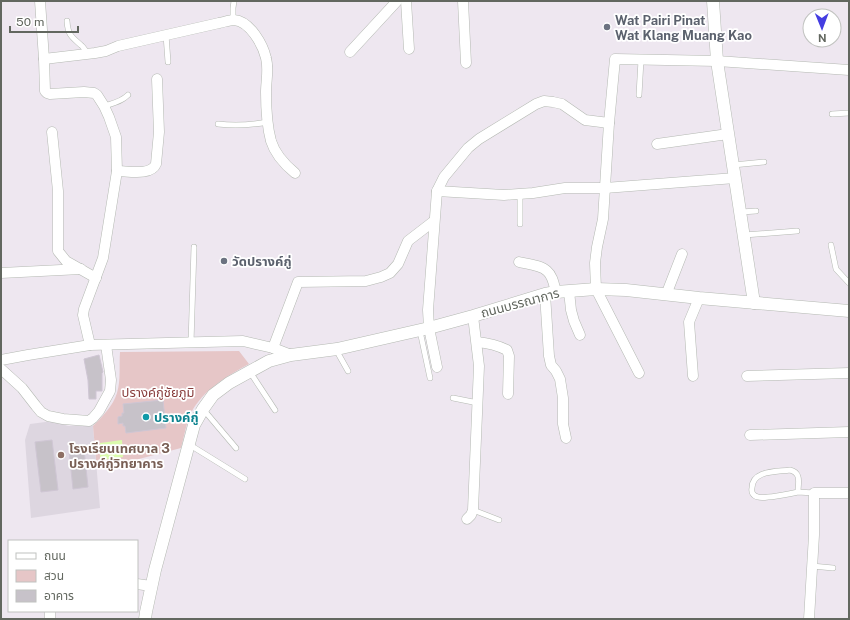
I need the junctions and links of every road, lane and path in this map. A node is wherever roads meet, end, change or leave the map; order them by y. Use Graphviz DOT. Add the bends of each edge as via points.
graph roads {
  1 [pos="40,1"];
  2 [pos="234,1"];
  3 [pos="397,1"];
  4 [pos="406,1"];
  5 [pos="463,1"];
  6 [pos="713,1"];
  7 [pos="233,20"];
  8 [pos="67,21"];
  9 [pos="166,35"];
  10 [pos="409,49"];
  11 [pos="350,52"];
  12 [pos="88,54"];
  13 [pos="44,59"];
  14 [pos="641,60"];
  15 [pos="717,61"];
  16 [pos="168,62"];
  17 [pos="466,63"];
  18 [pos="849,70"];
  19 [pos="157,80"];
  20 [pos="639,95"];
  21 [pos="128,96"];
  22 [pos="104,106"];
  23 [pos="849,113"];
  24 [pos="832,114"];
  25 [pos="268,122"];
  26 [pos="218,124"];
  27 [pos="609,124"];
  28 [pos="52,132"];
  29 [pos="728,134"];
  30 [pos="657,144"];
  31 [pos="764,162"];
  32 [pos="733,165"];
  33 [pos="117,171"];
  34 [pos="295,173"];
  35 [pos="735,178"];
  36 [pos="605,188"];
  37 [pos="437,191"];
  38 [pos="520,194"];
  39 [pos="756,211"];
  40 [pos="740,212"];
  41 [pos="434,221"];
  42 [pos="520,224"];
  43 [pos="797,231"];
  44 [pos="744,234"];
  45 [pos="831,245"];
  46 [pos="194,247"];
  47 [pos="682,254"];
  48 [pos="519,262"];
  49 [pos="81,269"];
  50 [pos="1,273"];
  51 [pos="96,278"];
  52 [pos="849,283"];
  53 [pos="596,289"];
  54 [pos="569,291"];
  55 [pos="550,293"];
  56 [pos="666,294"];
  57 [pos="699,298"];
  58 [pos="754,303"];
  59 [pos="849,311"];
  60 [pos="473,316"];
  61 [pos="425,329"];
  62 [pos="580,334"];
  63 [pos="477,342"];
  64 [pos="191,343"];
  65 [pos="90,345"];
  66 [pos="106,345"];
  67 [pos="273,348"];
  68 [pos="337,349"];
  69 [pos="291,355"];
  70 [pos="1,360"];
  71 [pos="437,367"];
  72 [pos="1,369"];
  73 [pos="249,371"];
  74 [pos="348,371"];
  75 [pos="639,373"];
  76 [pos="849,373"];
  77 [pos="693,376"];
  78 [pos="747,376"];
  79 [pos="430,378"];
  80 [pos="508,394"];
  81 [pos="453,398"];
  82 [pos="478,403"];
  83 [pos="203,408"];
  84 [pos="275,410"];
  85 [pos="849,432"];
  86 [pos="750,435"];
  87 [pos="566,438"];
  88 [pos="189,444"];
  89 [pos="236,448"];
  90 [pos="245,479"];
  91 [pos="798,492"];
  92 [pos="814,493"];
  93 [pos="849,493"];
  94 [pos="473,510"];
  95 [pos="467,519"];
  96 [pos="499,520"];
  97 [pos="812,566"];
  98 [pos="833,568"];
  99 [pos="138,584"];
  100 [pos="151,586"];
  101 [pos="145,619"];
  102 [pos="809,619"];
  1 -- 13 [label="street"];
  2 -- 7 [label="lane"];
  3 -- 11 [label="street"];
  4 -- 10 [label="street"];
  5 -- 17 [label="street"];
  6 -- 15 [label="street"];
  7 -- 9 [label="street"];
  7 -- 25 [label="street" via="252,30 267,59"];
  8 -- 12 [label="lane" via="67,29 71,36"];
  9 -- 12 [label="street"];
  9 -- 16 [label="lane"];
  12 -- 13 [label="street"];
  13 -- 22 [label="street" via="47,93 94,93"];
  14 -- 15 [label="street"];
  14 -- 20 [label="lane"];
  14 -- 27 [label="street" via="615,59"];
  15 -- 18 [label="street"];
  15 -- 29 [label="street"];
  19 -- 33 [label="street" via="159,132 155,168 139,172"];
  21 -- 22 [label="lane"];
  22 -- 33 [label="street" via="116,137"];
  23 -- 24 [label="lane"];
  25 -- 26 [label="lane" via="251,125"];
  25 -- 34 [label="street" via="277,154"];
  27 -- 36 [label="street"];
  27 -- 37 [label="street" via="585,120 562,104 544,101 536,104 468,148 444,177"];
  28 -- 49 [label="street" via="58,191 58,251 66,261"];
  29 -- 30 [label="street"];
  29 -- 32 [label="street"];
  31 -- 32 [label="lane"];
  32 -- 35 [label="street"];
  33 -- 51 [label="street" via="103,258"];
  35 -- 36 [label="street"];
  35 -- 40 [label="street"];
  36 -- 38 [label="street" via="565,188"];
  36 -- 53 [label="street" via="604,219 595,263"];
  37 -- 38 [label="street"];
  37 -- 41 [label="street"];
  38 -- 42 [label="lane"];
  39 -- 40 [label="lane"];
  40 -- 44 [label="street"];
  41 -- 61 [label="street"];
  41 -- 67 [label="street" via="408,241 398,264 390,273 366,281 298,282"];
  43 -- 44 [label="lane"];
  44 -- 58 [label="street"];
  45 -- 52 [label="lane" via="836,269"];
  46 -- 64 [label="lane"];
  47 -- 56 [label="street"];
  48 -- 55 [label="street" via="538,266 547,271 552,278"];
  49 -- 50 [label="street"];
  49 -- 51 [label="street"];
  51 -- 65 [label="street" via="83,315"];
  53 -- 54 [label="street, ถนนบรรณาการ"];
  53 -- 56 [label="street, ถนนบรรณาการ"];
  53 -- 75 [label="street"];
  54 -- 55 [label="street, ถนนบรรณาการ"];
  54 -- 62 [label="street" via="570,310"];
  55 -- 60 [label="street, ถนนบรรณาการ"];
  55 -- 87 [label="street" via="549,356 551,365 560,379"];
  56 -- 57 [label="street, ถนนบรรณาการ"];
  57 -- 58 [label="street, ถนนบรรณาการ"];
  57 -- 77 [label="street" via="689,322"];
  58 -- 59 [label="street, ถนนบรรณาการ"];
  60 -- 61 [label="street, ถนนบรรณาการ"];
  60 -- 63 [label="street"];
  61 -- 68 [label="street, ถนนบรรณาการ"];
  61 -- 71 [label="street"];
  61 -- 79 [label="lane"];
  63 -- 80 [label="street" via="489,343 507,350"];
  63 -- 82 [label="street" via="480,366"];
  64 -- 66 [label="street"];
  64 -- 67 [label="street" via="243,342"];
  65 -- 66 [label="street"];
  65 -- 70 [label="street"];
  66 -- 72 [label="street" via="110,391 99,411 88,421 63,419 41,412 22,388"];
  67 -- 69 [label="street"];
  68 -- 69 [label="street, ถนนบรรณาการ"];
  68 -- 74 [label="lane"];
  69 -- 73 [label="street, ถนนบรรณาการ" via="268,361"];
  73 -- 83 [label="street, ถนนบรรณาการ" via="214,395"];
  73 -- 84 [label="lane"];
  76 -- 78 [label="street"];
  81 -- 82 [label="lane"];
  82 -- 94 [label="street"];
  83 -- 88 [label="street, ถนนบรรณาการ" via="194,425"];
  83 -- 89 [label="lane"];
  85 -- 86 [label="street"];
  88 -- 90 [label="lane"];
  88 -- 100 [label="street, ถนนบรรณาการ"];
  91 -- 91 [label="lane" via="757,498 752,491 752,484 760,475 790,470 797,473"];
  91 -- 92 [label="lane"];
  92 -- 93 [label="street"];
  92 -- 97 [label="street"];
  94 -- 95 [label="street"];
  94 -- 96 [label="lane"];
  97 -- 98 [label="lane"];
  97 -- 102 [label="street"];
  99 -- 100 [label="street"];
  100 -- 101 [label="street, ถนนบรรณาการ"];
}
